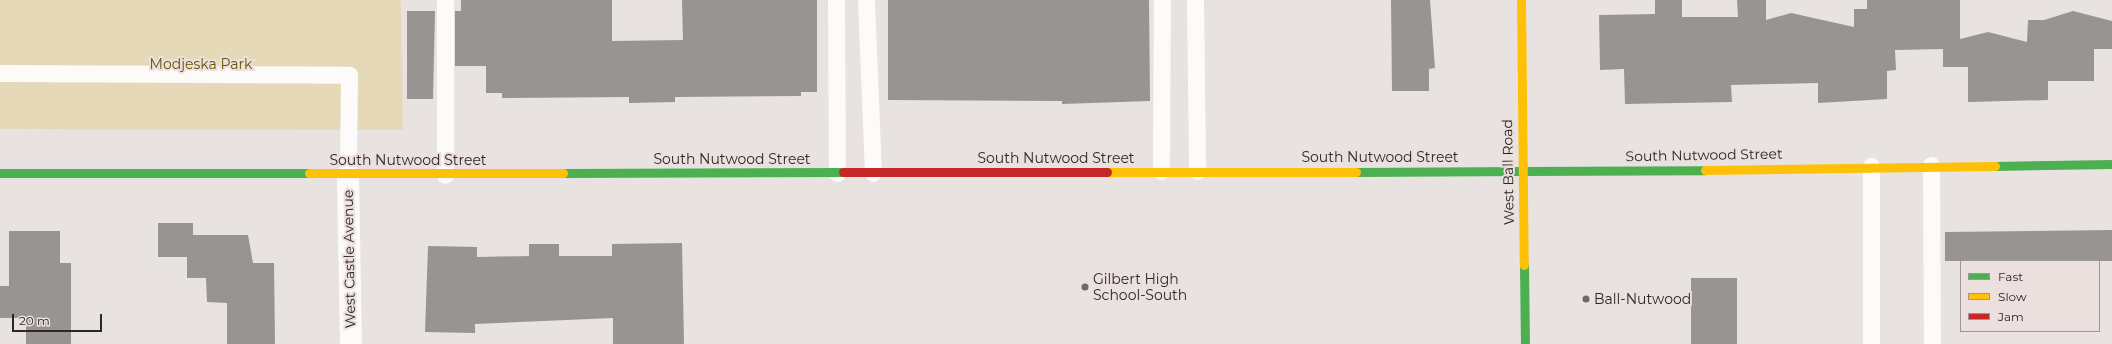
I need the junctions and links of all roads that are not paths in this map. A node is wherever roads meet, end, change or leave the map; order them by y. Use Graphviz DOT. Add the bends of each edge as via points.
graph roads {
  1 [pos="445,0"];
  2 [pos="836,0"];
  3 [pos="866,0"];
  4 [pos="1162,0"];
  5 [pos="1195,0"];
  6 [pos="1521,0"];
  7 [pos="0,73"];
  8 [pos="2112,164"];
  9 [pos="1931,165"];
  10 [pos="1871,166"];
  11 [pos="1161,171"];
  12 [pos="1197,171"];
  13 [pos="0,172"];
  14 [pos="1522,172"];
  15 [pos="837,173"];
  16 [pos="873,173"];
  17 [pos="348,174"];
  18 [pos="445,175"];
  19 [pos="351,344"];
  20 [pos="1524,344"];
  21 [pos="1871,344"];
  22 [pos="1932,344"];
  1 -- 18 [label="lane"];
  2 -- 15 [label="lane"];
  3 -- 16 [label="lane"];
  4 -- 11 [label="lane"];
  5 -- 12 [label="lane"];
  6 -- 14 [label="street, West Ball Road"];
  7 -- 17 [label="lane" via="349,75"];
  8 -- 9 [label="street, South Nutwood Street"];
  9 -- 10 [label="street, South Nutwood Street"];
  9 -- 22 [label="lane"];
  10 -- 14 [label="street, South Nutwood Street"];
  10 -- 21 [label="lane"];
  11 -- 12 [label="street, South Nutwood Street"];
  11 -- 16 [label="street, South Nutwood Street"];
  12 -- 14 [label="street, South Nutwood Street"];
  13 -- 17 [label="street, South Nutwood Street"];
  14 -- 20 [label="street, West Ball Road"];
  15 -- 16 [label="street, South Nutwood Street"];
  15 -- 18 [label="street, South Nutwood Street"];
  17 -- 18 [label="street, South Nutwood Street"];
  17 -- 19 [label="street, West Castle Avenue"];
}
